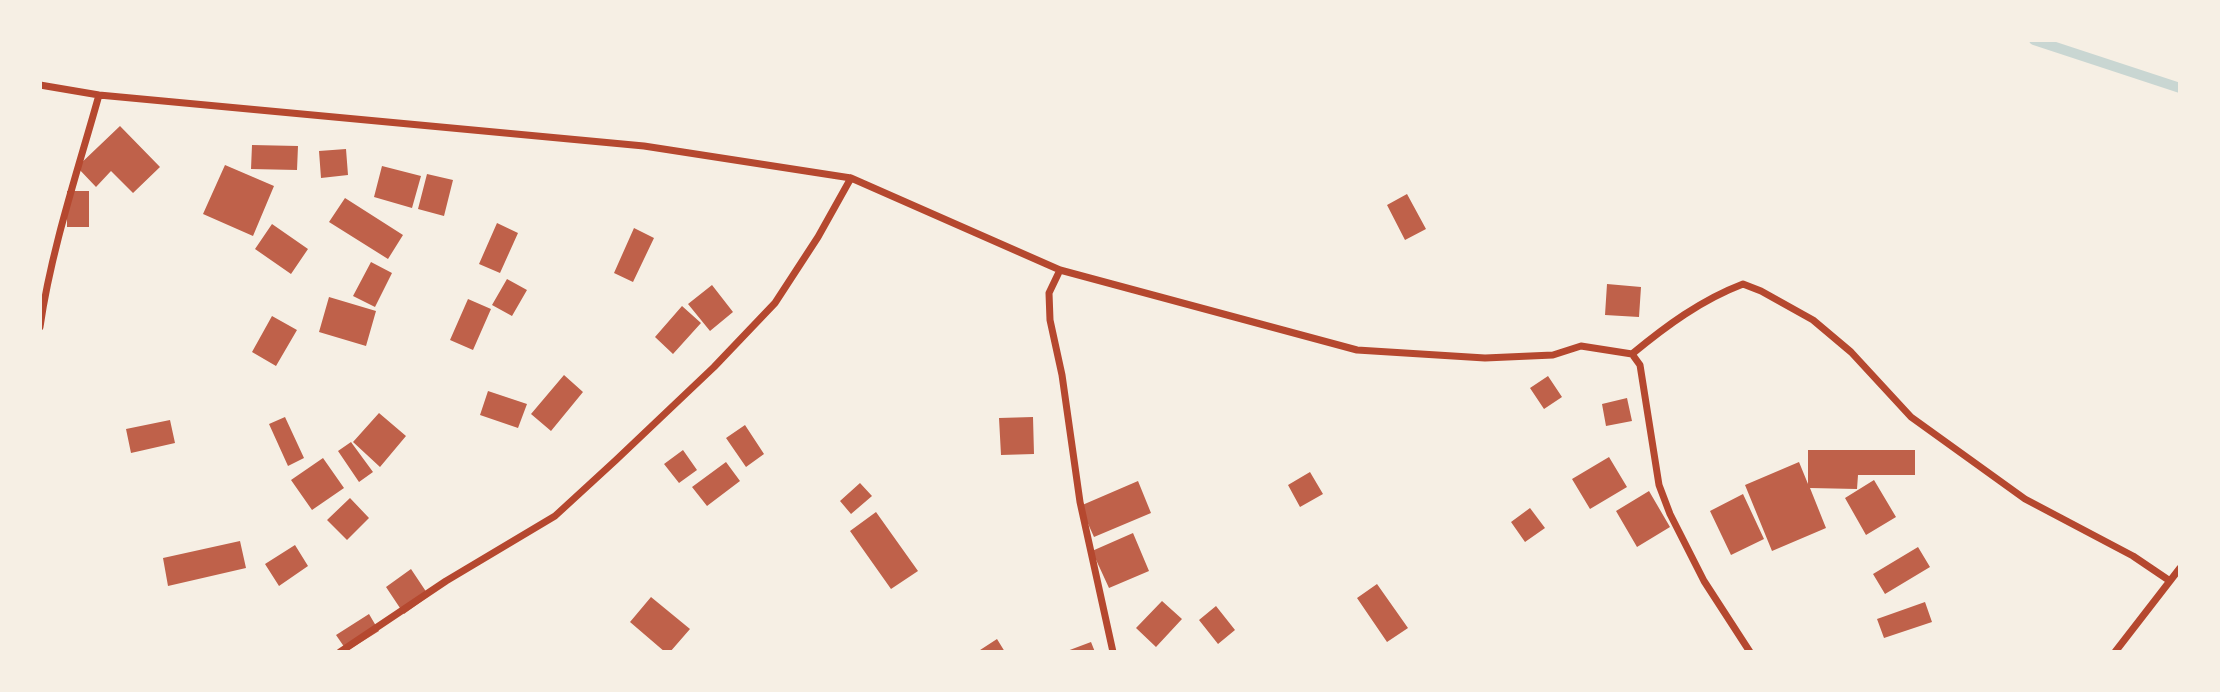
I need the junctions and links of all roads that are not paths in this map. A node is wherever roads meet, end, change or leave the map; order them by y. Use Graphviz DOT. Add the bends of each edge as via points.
graph roads {
  1 [pos="40,85"];
  2 [pos="99,95"];
  3 [pos="851,178"];
  4 [pos="1060,270"];
  5 [pos="40,327"];
  6 [pos="1632,354"];
  7 [pos="2180,568"];
  8 [pos="2169,581"];
  9 [pos="340,652"];
  10 [pos="1113,652"];
  11 [pos="1750,652"];
  12 [pos="2115,652"];
  1 -- 2 [label="street"];
  2 -- 3 [label="street" via="644,146"];
  2 -- 5 [label="street"];
  3 -- 4 [label="street"];
  3 -- 9 [label="street" via="775,303 616,460 555,516"];
  4 -- 6 [label="street" via="1357,350 1485,358 1553,355 1581,346"];
  4 -- 10 [label="street" via="1049,293 1050,320 1080,502"];
  6 -- 8 [label="street" via="1672,321 1726,290 1743,284 1761,291 1813,320 1851,352 1911,416 2025,499 2133,556"];
  6 -- 11 [label="street" via="1640,365 1658,485 1704,581"];
  7 -- 8 [label="street"];
  8 -- 12 [label="street"];
}
